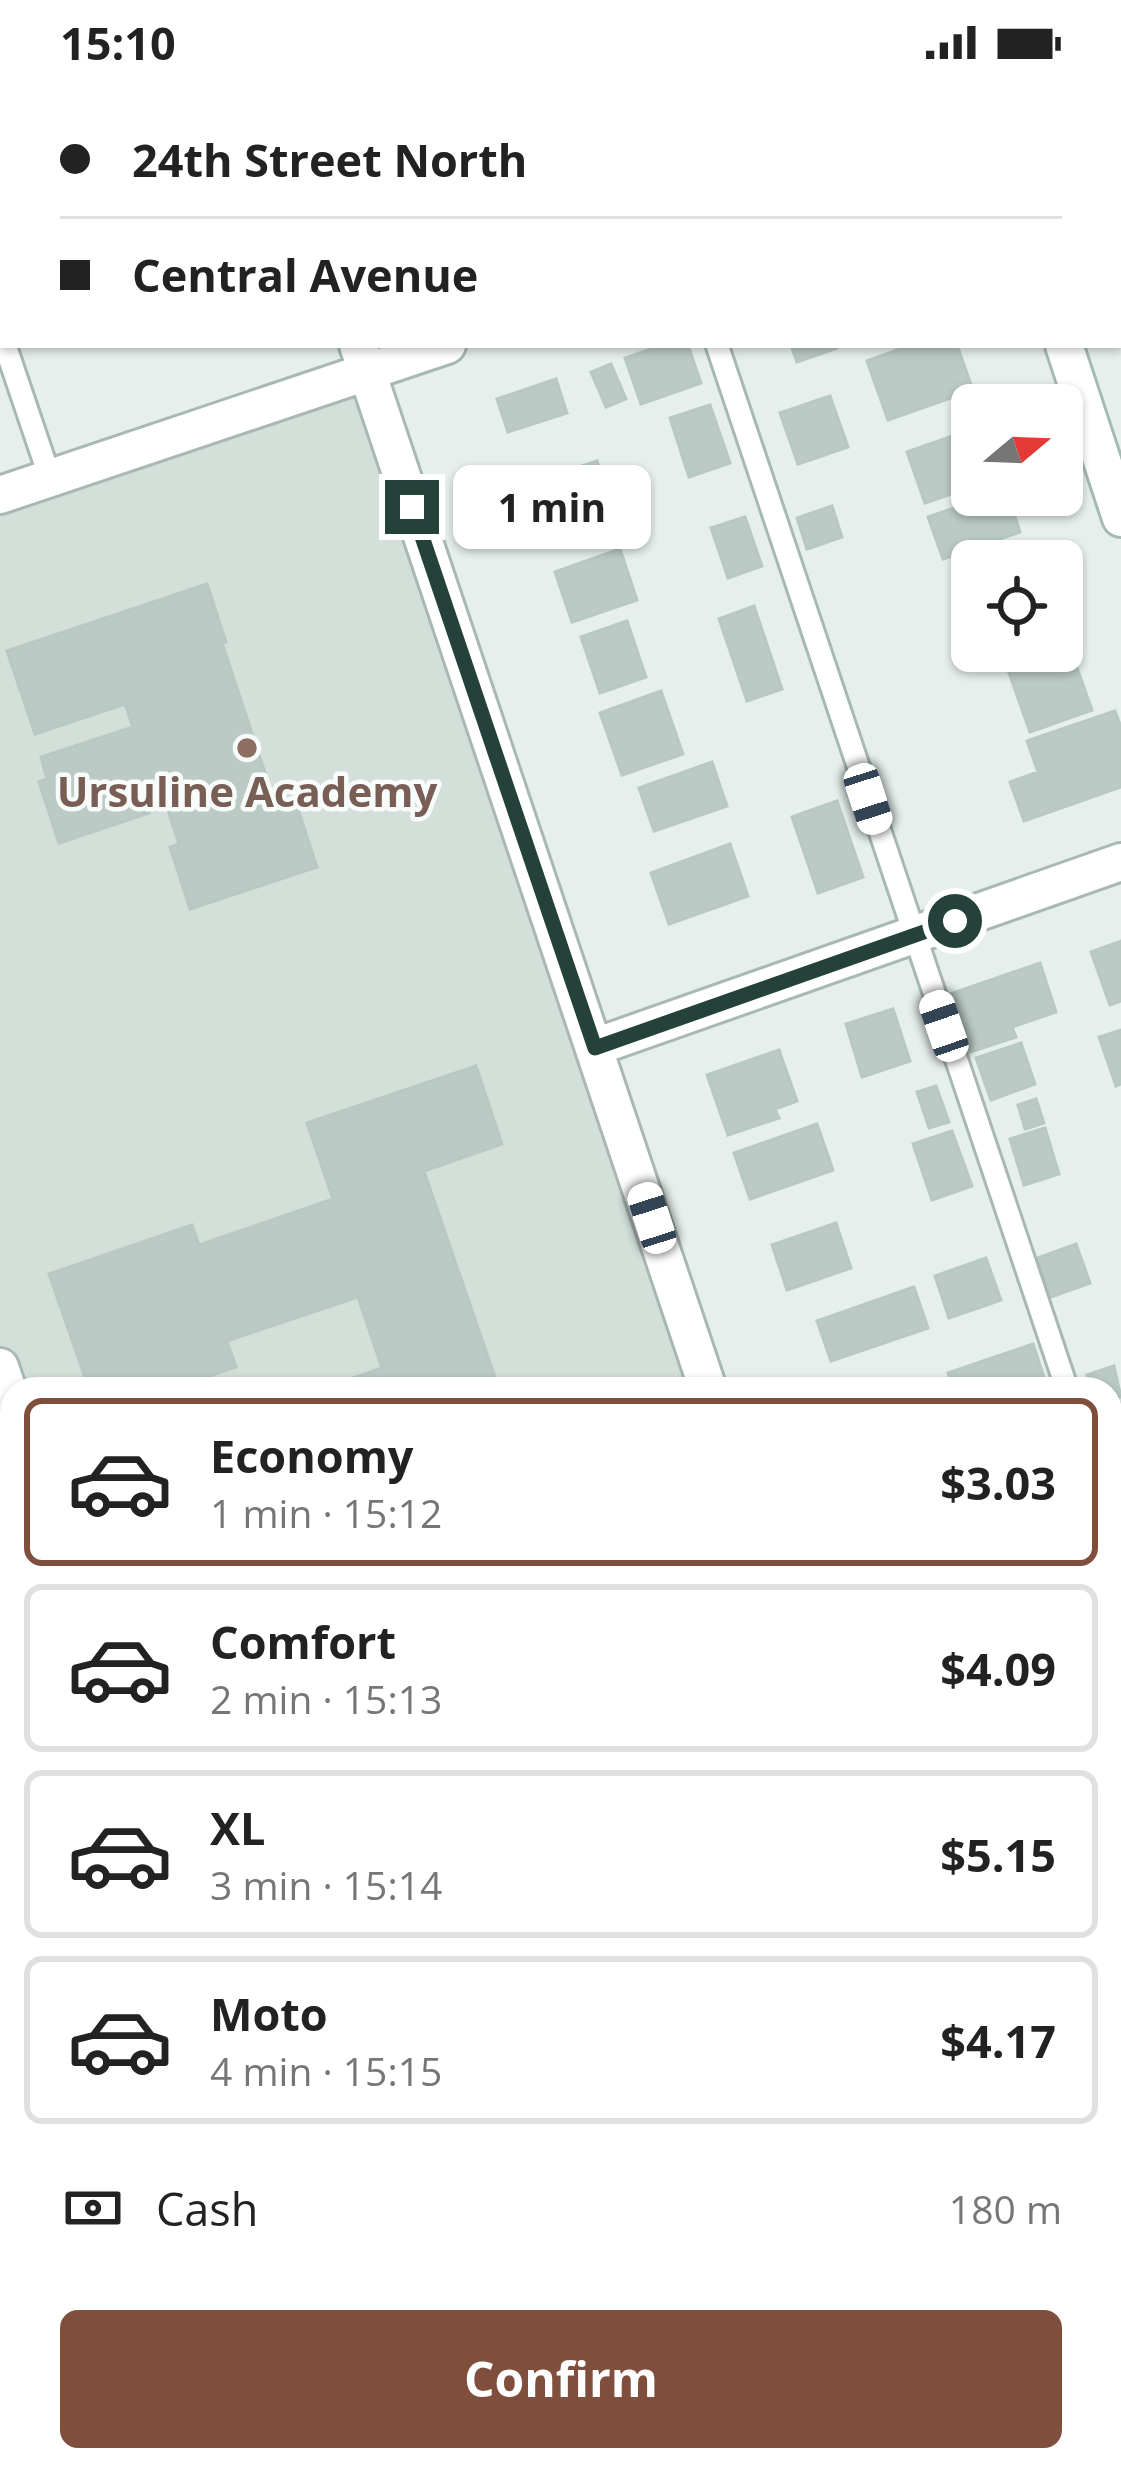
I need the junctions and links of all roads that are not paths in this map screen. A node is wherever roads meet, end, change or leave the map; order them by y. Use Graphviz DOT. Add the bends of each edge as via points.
graph roads {
  1 [pos="6,348"];
  2 [pos="429,348"];
  3 [pos="717,348"];
  4 [pos="1065,348"];
  5 [pos="363,359"];
  6 [pos="50,478"];
  7 [pos="0,495"];
  8 [pos="1121,518"];
  9 [pos="1121,862"];
  10 [pos="914,935"];
  11 [pos="595,1048"];
  12 [pos="704,1377"];
  13 [pos="1063,1377"];
  1 -- 6 [label="lane"];
  2 -- 5 [label="street"];
  3 -- 10 [label="lane"];
  4 -- 8 [label="street"];
  5 -- 6 [label="street"];
  5 -- 11 [label="street"];
  6 -- 7 [label="street"];
  9 -- 10 [label="street"];
  10 -- 11 [label="street"];
  10 -- 13 [label="lane"];
  11 -- 12 [label="street"];
}
